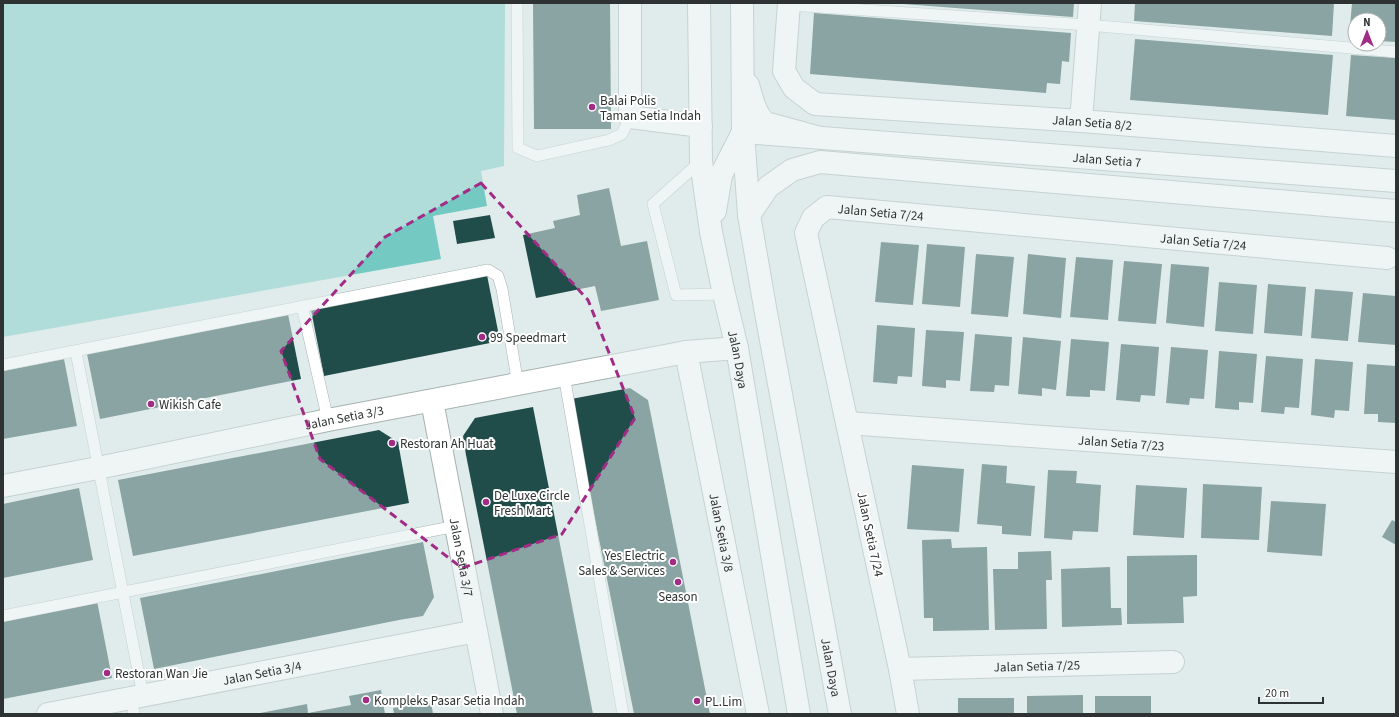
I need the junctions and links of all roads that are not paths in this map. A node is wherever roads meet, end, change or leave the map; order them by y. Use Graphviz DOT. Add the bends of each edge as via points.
graph roads {
  1 [pos="517,3"];
  2 [pos="630,3"];
  3 [pos="699,3"];
  4 [pos="742,3"];
  5 [pos="1090,3"];
  6 [pos="789,4"];
  7 [pos="1088,25"];
  8 [pos="1396,52"];
  9 [pos="742,67"];
  10 [pos="630,117"];
  11 [pos="1081,121"];
  12 [pos="701,126"];
  13 [pos="742,132"];
  14 [pos="817,137"];
  15 [pos="1396,146"];
  16 [pos="701,161"];
  17 [pos="1396,181"];
  18 [pos="1396,211"];
  19 [pos="749,215"];
  20 [pos="711,232"];
  21 [pos="1387,258"];
  22 [pos="724,294"];
  23 [pos="302,306"];
  24 [pos="737,348"];
  25 [pos="76,352"];
  26 [pos="686,352"];
  27 [pos="3,365"];
  28 [pos="564,375"];
  29 [pos="518,384"];
  30 [pos="432,401"];
  31 [pos="328,420"];
  32 [pos="848,423"];
  33 [pos="1396,462"];
  34 [pos="98,468"];
  35 [pos="3,486"];
  36 [pos="456,526"];
  37 [pos="123,592"];
  38 [pos="3,616"];
  39 [pos="476,631"];
  40 [pos="1173,662"];
  41 [pos="900,669"];
  42 [pos="136,703"];
  43 [pos="50,714"];
  44 [pos="492,714"];
  45 [pos="623,714"];
  46 [pos="758,714"];
  47 [pos="799,714"];
  48 [pos="840,714"];
  49 [pos="908,714"];
  1 -- 10 [label="lane" via="518,148 537,156 609,140 622,134"];
  2 -- 10 [label="street"];
  3 -- 12 [label="street, Jalan Daya"];
  4 -- 9 [label="street, Jalan Daya"];
  5 -- 7 [label="street"];
  6 -- 7 [label="lane"];
  6 -- 11 [label="street, Jalan Setia 8/2" via="784,71 794,88 815,104"];
  7 -- 8 [label="lane"];
  7 -- 11 [label="street"];
  9 -- 13 [label="street, Jalan Daya"];
  9 -- 14 [label="street" via="761,120 770,125"];
  10 -- 12 [label="street"];
  11 -- 15 [label="street, Jalan Setia 8/2"];
  12 -- 16 [label="street, Jalan Daya"];
  13 -- 14 [label="street"];
  13 -- 19 [label="street, Jalan Daya"];
  13 -- 20 [label="street" via="721,174"];
  14 -- 17 [label="street, Jalan Setia 7"];
  16 -- 20 [label="street, Jalan Daya"];
  16 -- 22 [label="lane" via="653,204 676,296"];
  18 -- 19 [label="street, Jalan Setia 7" via="820,162 792,170 768,187"];
  19 -- 48 [label="street, Jalan Daya"];
  20 -- 22 [label="street, Jalan Daya"];
  21 -- 32 [label="street, Jalan Setia 7/24" via="828,207 813,218 806,233"];
  22 -- 24 [label="street, Jalan Daya"];
  23 -- 25 [label="lane"];
  23 -- 29 [label="lane" via="488,270 498,276 500,282"];
  23 -- 31 [label="lane"];
  24 -- 26 [label="street, Jalan Setia 3/3"];
  24 -- 47 [label="street, Jalan Daya"];
  25 -- 27 [label="lane"];
  25 -- 34 [label="lane"];
  26 -- 28 [label="street, Jalan Setia 3/3"];
  26 -- 46 [label="street, Jalan Setia 3/8"];
  28 -- 29 [label="street, Jalan Setia 3/3"];
  28 -- 45 [label="lane"];
  29 -- 30 [label="street, Jalan Setia 3/3"];
  30 -- 31 [label="street, Jalan Setia 3/3"];
  30 -- 36 [label="street, Jalan Setia 3/7"];
  31 -- 34 [label="street, Jalan Setia 3/3"];
  32 -- 33 [label="street, Jalan Setia 7/23"];
  32 -- 41 [label="street, Jalan Setia 7/24"];
  34 -- 35 [label="street, Jalan Setia 3/3"];
  34 -- 37 [label="lane"];
  36 -- 37 [label="lane"];
  36 -- 39 [label="street, Jalan Setia 3/7"];
  37 -- 38 [label="lane"];
  37 -- 42 [label="lane"];
  39 -- 42 [label="street, Jalan Setia 3/4"];
  39 -- 44 [label="street, Jalan Setia 3/7"];
  40 -- 41 [label="street, Jalan Setia 7/25"];
  41 -- 49 [label="street, Jalan Setia 7/24"];
  42 -- 43 [label="street, Jalan Setia 3/4"];
}
